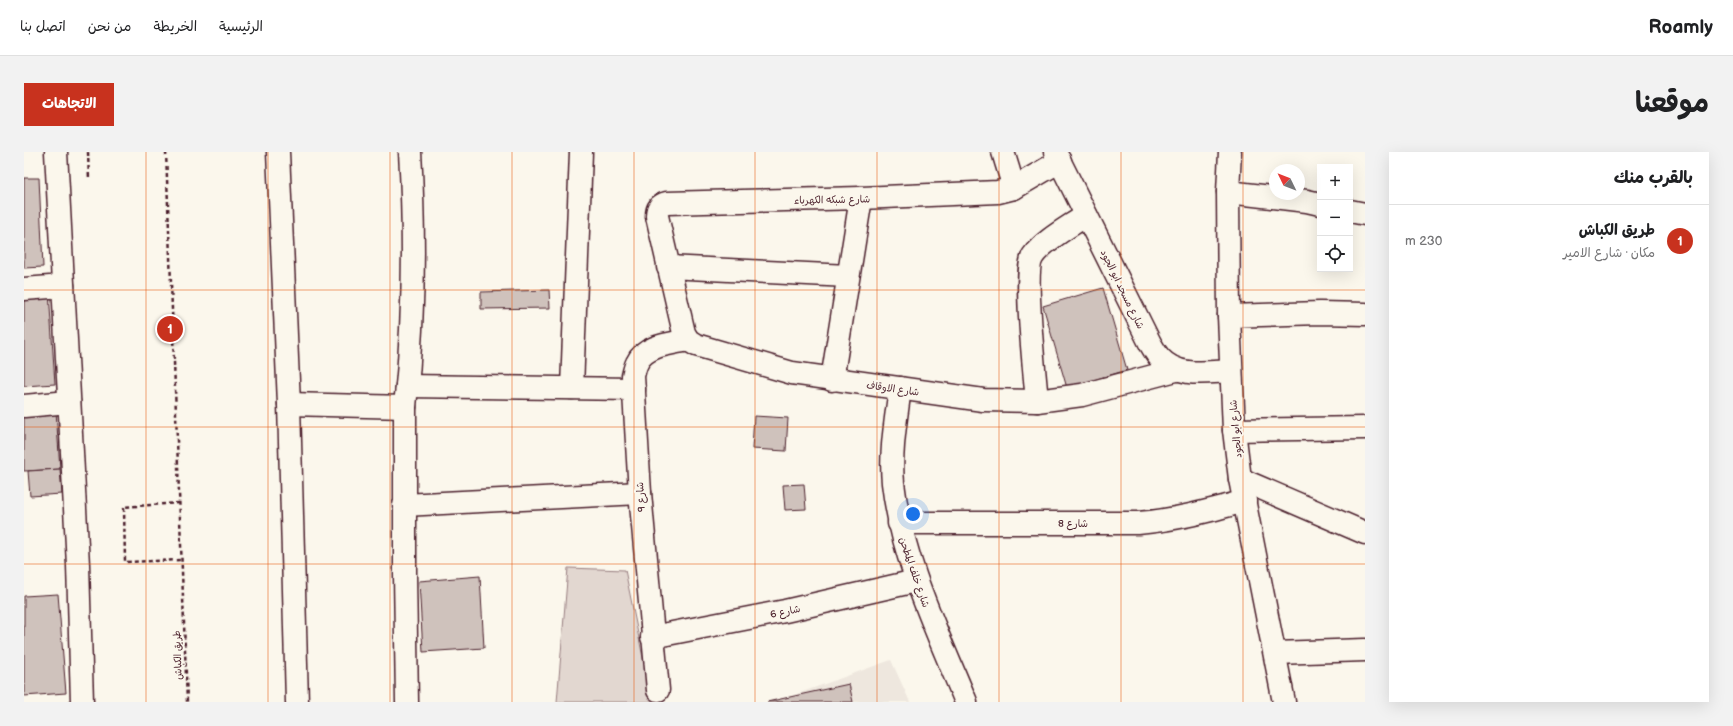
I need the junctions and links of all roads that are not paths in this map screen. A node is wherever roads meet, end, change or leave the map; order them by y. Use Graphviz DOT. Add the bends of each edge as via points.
graph roads {
  1 [pos="56,152"];
  2 [pos="278,152"];
  3 [pos="410,152"];
  4 [pos="581,152"];
  5 [pos="1003,152"];
  6 [pos="1230,152"];
  7 [pos="1058,156"];
  8 [pos="1014,188"];
  9 [pos="1228,192"];
  10 [pos="861,198"];
  11 [pos="1317,203"];
  12 [pos="1353,212"];
  13 [pos="1365,214"];
  14 [pos="1086,215"];
  15 [pos="668,267"];
  16 [pos="848,276"];
  17 [pos="63,286"];
  18 [pos="24,289"];
  19 [pos="1365,314"];
  20 [pos="1228,316"];
  21 [pos="688,340"];
  22 [pos="1176,370"];
  23 [pos="1230,371"];
  24 [pos="832,380"];
  25 [pos="407,386"];
  26 [pos="572,388"];
  27 [pos="900,388"];
  28 [pos="634,389"];
  29 [pos="1037,401"];
  30 [pos="69,402"];
  31 [pos="289,404"];
  32 [pos="24,406"];
  33 [pos="405,407"];
  34 [pos="1365,428"];
  35 [pos="1234,430"];
  36 [pos="1240,479"];
  37 [pos="640,493"];
  38 [pos="1245,501"];
  39 [pos="404,506"];
  40 [pos="899,523"];
  41 [pos="1365,533"];
  42 [pos="916,581"];
  43 [pos="652,637"];
  44 [pos="1365,650"];
  45 [pos="1274,653"];
  46 [pos="658,690"];
  47 [pos="82,702"];
  48 [pos="297,702"];
  49 [pos="407,702"];
  50 [pos="966,702"];
  51 [pos="1284,702"];
  1 -- 17 [label="street"];
  2 -- 31 [label="street"];
  3 -- 25 [label="street" via="414,220 413,300"];
  4 -- 26 [label="street"];
  5 -- 8 [label="street"];
  6 -- 9 [label="street, شارع ابو الجود"];
  7 -- 8 [label="street, شارع شبكه الكهرباء"];
  7 -- 14 [label="street, شارع مسجد ابو الجود"];
  8 -- 10 [label="street, شارع شبكه الكهرباء" via="978,194"];
  9 -- 11 [label="street"];
  9 -- 20 [label="street, شارع ابو الجود"];
  10 -- 15 [label="street, شارع شبكه الكهرباء" via="661,204 657,216"];
  10 -- 16 [label="street"];
  12 -- 13 [label="street"];
  14 -- 22 [label="street, شارع مسجد ابو الجود" via="1150,343 1160,359"];
  14 -- 29 [label="street" via="1037,250 1030,262"];
  15 -- 16 [label="street"];
  15 -- 21 [label="street" via="684,333"];
  16 -- 24 [label="street"];
  17 -- 18 [label="street"];
  17 -- 30 [label="street"];
  19 -- 20 [label="street" via="1320,312"];
  20 -- 23 [label="street, شارع ابو الجود"];
  21 -- 24 [label="street, شارع الاوقاف" via="696,345 792,373"];
  21 -- 28 [label="street, شارع 9" via="645,353 637,363 633,376"];
  22 -- 23 [label="street, شارع مسجد ابو الجود" via="1195,373"];
  22 -- 29 [label="street, شارع الاوقاف" via="1082,395"];
  23 -- 35 [label="street, شارع ابو الجود"];
  24 -- 27 [label="street, شارع الاوقاف"];
  25 -- 26 [label="street"];
  25 -- 33 [label="street"];
  26 -- 28 [label="street"];
  27 -- 29 [label="street, شارع الاوقاف" via="982,400"];
  27 -- 40 [label="street, شارع خلف المطحن" via="893,434 893,481"];
  28 -- 37 [label="street, شارع 9"];
  30 -- 32 [label="street"];
  30 -- 47 [label="street"];
  31 -- 33 [label="street"];
  31 -- 48 [label="street"];
  33 -- 39 [label="street"];
  34 -- 35 [label="street"];
  35 -- 36 [label="street, شارع ابو الجود"];
  36 -- 38 [label="street, شارع ابو الجود"];
  36 -- 41 [label="street"];
  37 -- 39 [label="street"];
  37 -- 43 [label="street, شارع 9"];
  38 -- 40 [label="street, شارع 8" via="1191,516 1138,523"];
  38 -- 45 [label="street, شارع ابو الجود"];
  39 -- 49 [label="street"];
  40 -- 42 [label="street, شارع خلف المطحن"];
  42 -- 43 [label="street, شارع 6" via="785,611"];
  42 -- 50 [label="street, شارع خلف المطحن"];
  43 -- 46 [label="street, شارع 9"];
  44 -- 45 [label="street"];
  45 -- 51 [label="street, شارع ابو الجود"];
}
